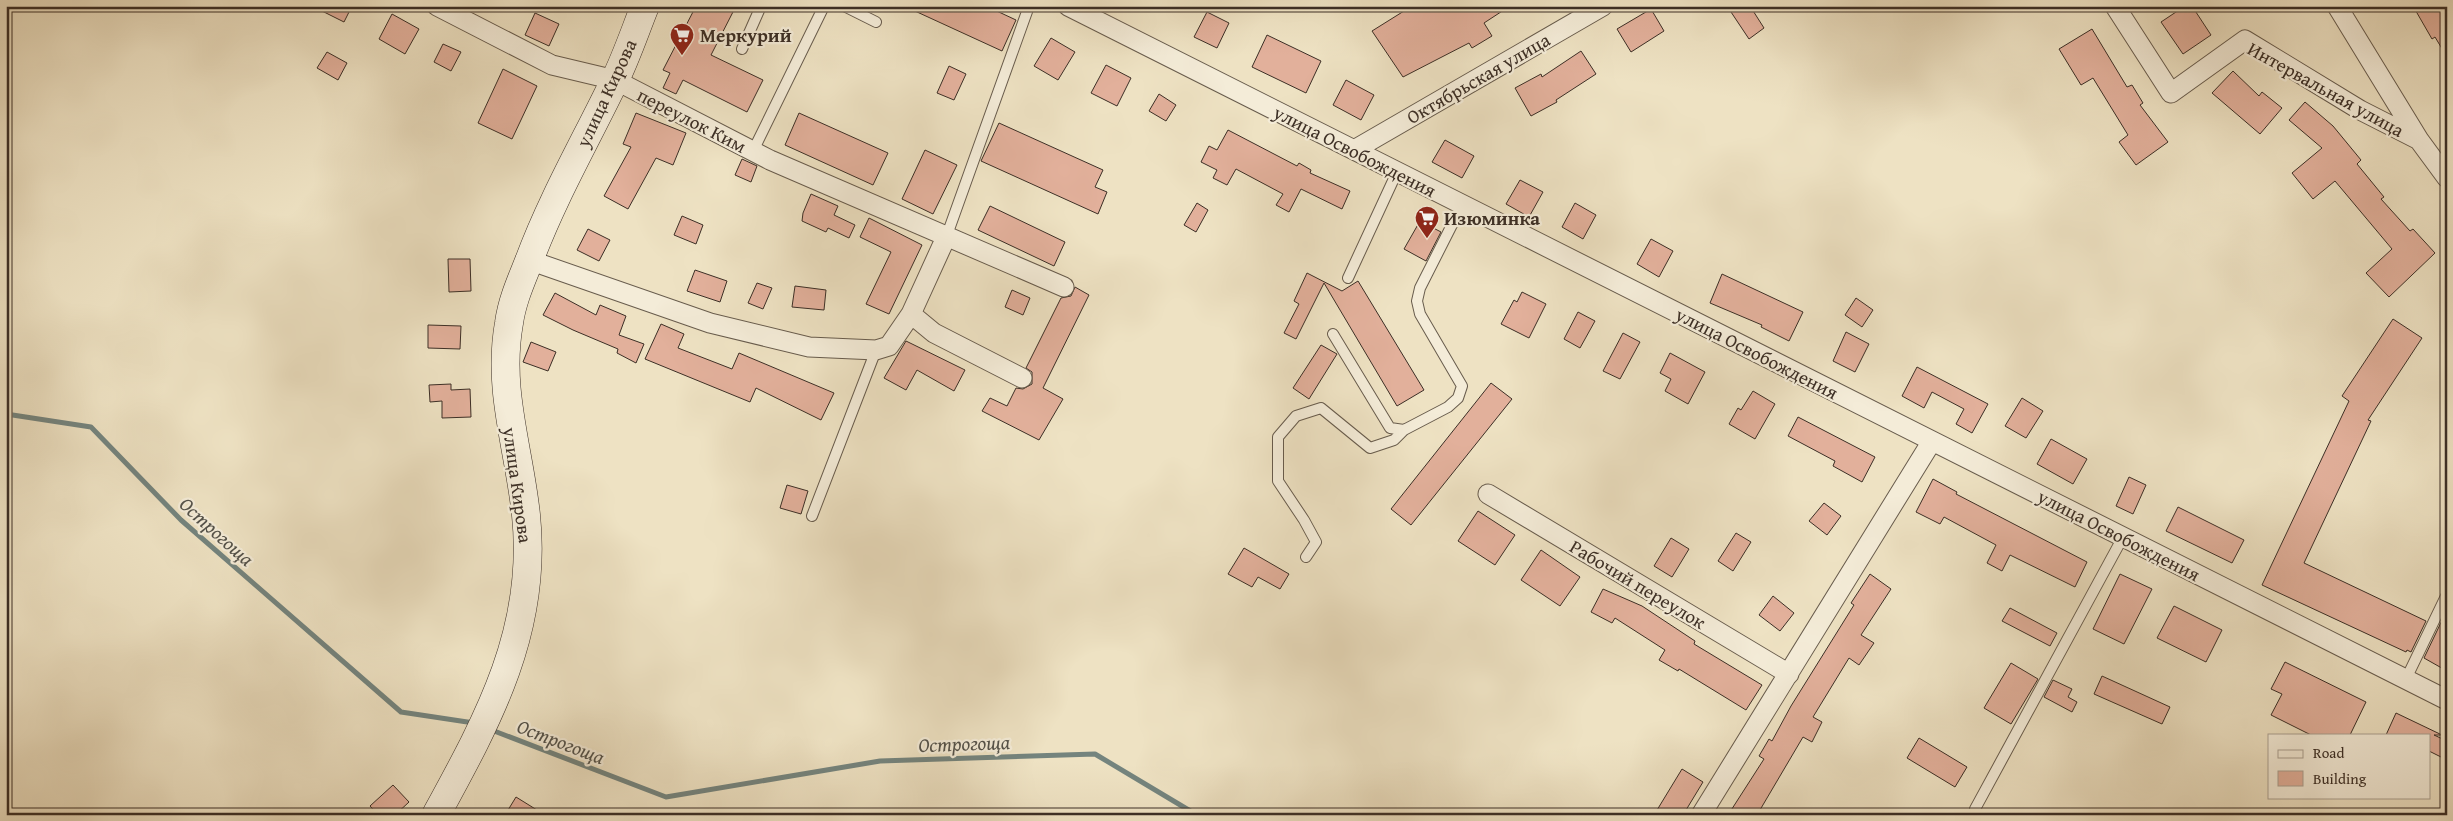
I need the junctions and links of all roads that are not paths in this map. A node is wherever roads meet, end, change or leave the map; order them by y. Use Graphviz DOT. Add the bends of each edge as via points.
graph roads {
  1 [pos="437,6"];
  2 [pos="645,6"];
  3 [pos="761,6"];
  4 [pos="824,6"];
  5 [pos="844,6"];
  6 [pos="1029,6"];
  7 [pos="1068,6"];
  8 [pos="1602,6"];
  9 [pos="2115,6"];
  10 [pos="2337,6"];
  11 [pos="876,22"];
  12 [pos="742,49"];
  13 [pos="615,80"];
  14 [pos="2420,140"];
  15 [pos="1354,150"];
  16 [pos="754,151"];
  17 [pos="1397,172"];
  18 [pos="2447,178"];
  19 [pos="1462,205"];
  20 [pos="947,235"];
  21 [pos="529,260"];
  22 [pos="1348,278"];
  23 [pos="1064,287"];
  24 [pos="911,314"];
  25 [pos="1334,334"];
  26 [pos="876,350"];
  27 [pos="1022,378"];
  28 [pos="1404,430"];
  29 [pos="1932,441"];
  30 [pos="1488,494"];
  31 [pos="812,516"];
  32 [pos="2123,537"];
  33 [pos="1306,557"];
  34 [pos="2447,594"];
  35 [pos="1789,674"];
  36 [pos="2406,679"];
  37 [pos="2447,700"];
  38 [pos="1975,809"];
  39 [pos="436,815"];
  40 [pos="1701,815"];
  1 -- 13 [label="street, переулок Ким" via="552,65"];
  2 -- 13 [label="main road, улица Кирова"];
  3 -- 12 [label="lane"];
  4 -- 16 [label="lane"];
  5 -- 11 [label="lane"];
  6 -- 20 [label="lane"];
  7 -- 15 [label="street, улица Освобождения"];
  8 -- 15 [label="street, Октябрьская улица"];
  9 -- 14 [label="street, Интервальная улица" via="2171,93 2245,40 2360,110"];
  10 -- 14 [label="street, Интервальная улица"];
  13 -- 16 [label="street, переулок Ким"];
  13 -- 21 [label="main road, улица Кирова" via="560,189"];
  14 -- 18 [label="street, Интервальная улица"];
  15 -- 17 [label="street, улица Освобождения"];
  16 -- 20 [label="street, переулок Ким"];
  17 -- 19 [label="street, улица Освобождения"];
  17 -- 22 [label="lane"];
  19 -- 28 [label="lane" via="1420,288 1417,301 1420,314 1462,386 1458,398 1448,407"];
  19 -- 29 [label="street, улица Освобождения"];
  20 -- 23 [label="street, переулок Ким"];
  20 -- 24 [label="street"];
  21 -- 26 [label="street" via="710,323 809,347"];
  21 -- 39 [label="main road, улица Кирова" via="509,320 504,380 526,514 527,573 519,630 499,688"];
  24 -- 26 [label="street" via="889,346"];
  24 -- 27 [label="street" via="934,333"];
  25 -- 28 [label="lane" via="1390,428"];
  26 -- 31 [label="lane"];
  28 -- 33 [label="lane" via="1394,440 1370,448 1321,408 1296,416 1278,437 1278,481 1316,542"];
  29 -- 32 [label="street, улица Освобождения"];
  29 -- 35 [label="street"];
  30 -- 35 [label="street, Рабочий переулок"];
  32 -- 36 [label="street, улица Освобождения"];
  32 -- 38 [label="lane"];
  34 -- 36 [label="lane"];
  35 -- 40 [label="street"];
  36 -- 37 [label="street, улица Освобождения"];
}
